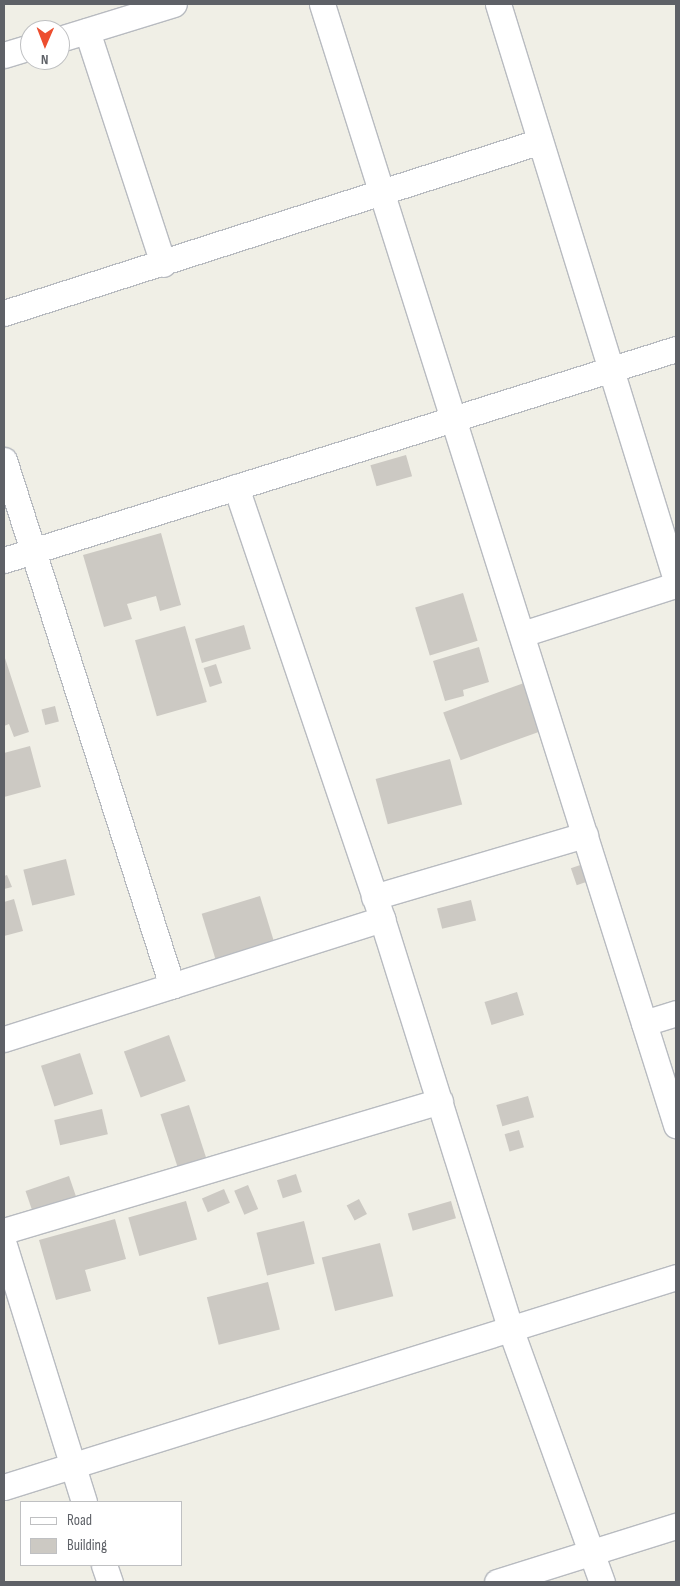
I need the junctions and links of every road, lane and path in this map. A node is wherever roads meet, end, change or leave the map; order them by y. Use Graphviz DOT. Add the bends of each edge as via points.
graph roads {
  1 [pos="174,4"];
  2 [pos="322,4"];
  3 [pos="498,4"];
  4 [pos="87,31"];
  5 [pos="70,36"];
  6 [pos="20,51"];
  7 [pos="4,55"];
  8 [pos="538,142"];
  9 [pos="382,194"];
  10 [pos="163,264"];
  11 [pos="4,313"];
  12 [pos="676,349"];
  13 [pos="609,370"];
  14 [pos="453,419"];
  15 [pos="4,460"];
  16 [pos="236,487"];
  17 [pos="32,551"];
  18 [pos="4,560"];
  19 [pos="676,580"];
  20 [pos="676,586"];
  21 [pos="522,634"];
  22 [pos="585,835"];
  23 [pos="378,908"];
  24 [pos="172,986"];
  25 [pos="676,1013"];
  26 [pos="644,1023"];
  27 [pos="4,1039"];
  28 [pos="440,1101"];
  29 [pos="676,1125"];
  30 [pos="4,1230"];
  31 [pos="4,1245"];
  32 [pos="676,1277"];
  33 [pos="510,1328"];
  34 [pos="73,1465"];
  35 [pos="4,1486"];
  36 [pos="84,1501"];
  37 [pos="676,1526"];
  38 [pos="594,1551"];
  39 [pos="104,1566"];
  40 [pos="110,1582"];
  41 [pos="497,1582"];
  42 [pos="602,1582"];
  1 -- 4 [label="street"];
  2 -- 9 [label="street"];
  3 -- 8 [label="street"];
  4 -- 5 [label="street"];
  4 -- 10 [label="street"];
  6 -- 7 [label="street"];
  8 -- 9 [label="street"];
  8 -- 13 [label="street"];
  9 -- 10 [label="street"];
  9 -- 14 [label="street"];
  10 -- 11 [label="street"];
  12 -- 13 [label="street"];
  13 -- 14 [label="street"];
  13 -- 19 [label="street"];
  14 -- 16 [label="street"];
  14 -- 21 [label="street"];
  15 -- 17 [label="street"];
  16 -- 17 [label="street"];
  16 -- 23 [label="street"];
  17 -- 18 [label="street"];
  17 -- 24 [label="street"];
  20 -- 21 [label="street"];
  21 -- 22 [label="street"];
  22 -- 23 [label="street"];
  22 -- 26 [label="street"];
  23 -- 24 [label="street"];
  23 -- 28 [label="street"];
  24 -- 27 [label="street"];
  25 -- 26 [label="street"];
  26 -- 29 [label="street"];
  28 -- 30 [label="street"];
  28 -- 33 [label="street"];
  31 -- 34 [label="street"];
  32 -- 33 [label="street"];
  33 -- 34 [label="street"];
  33 -- 38 [label="street"];
  34 -- 35 [label="street"];
  34 -- 36 [label="street"];
  37 -- 38 [label="street"];
  38 -- 41 [label="street"];
  38 -- 42 [label="street"];
  39 -- 40 [label="street"];
}
